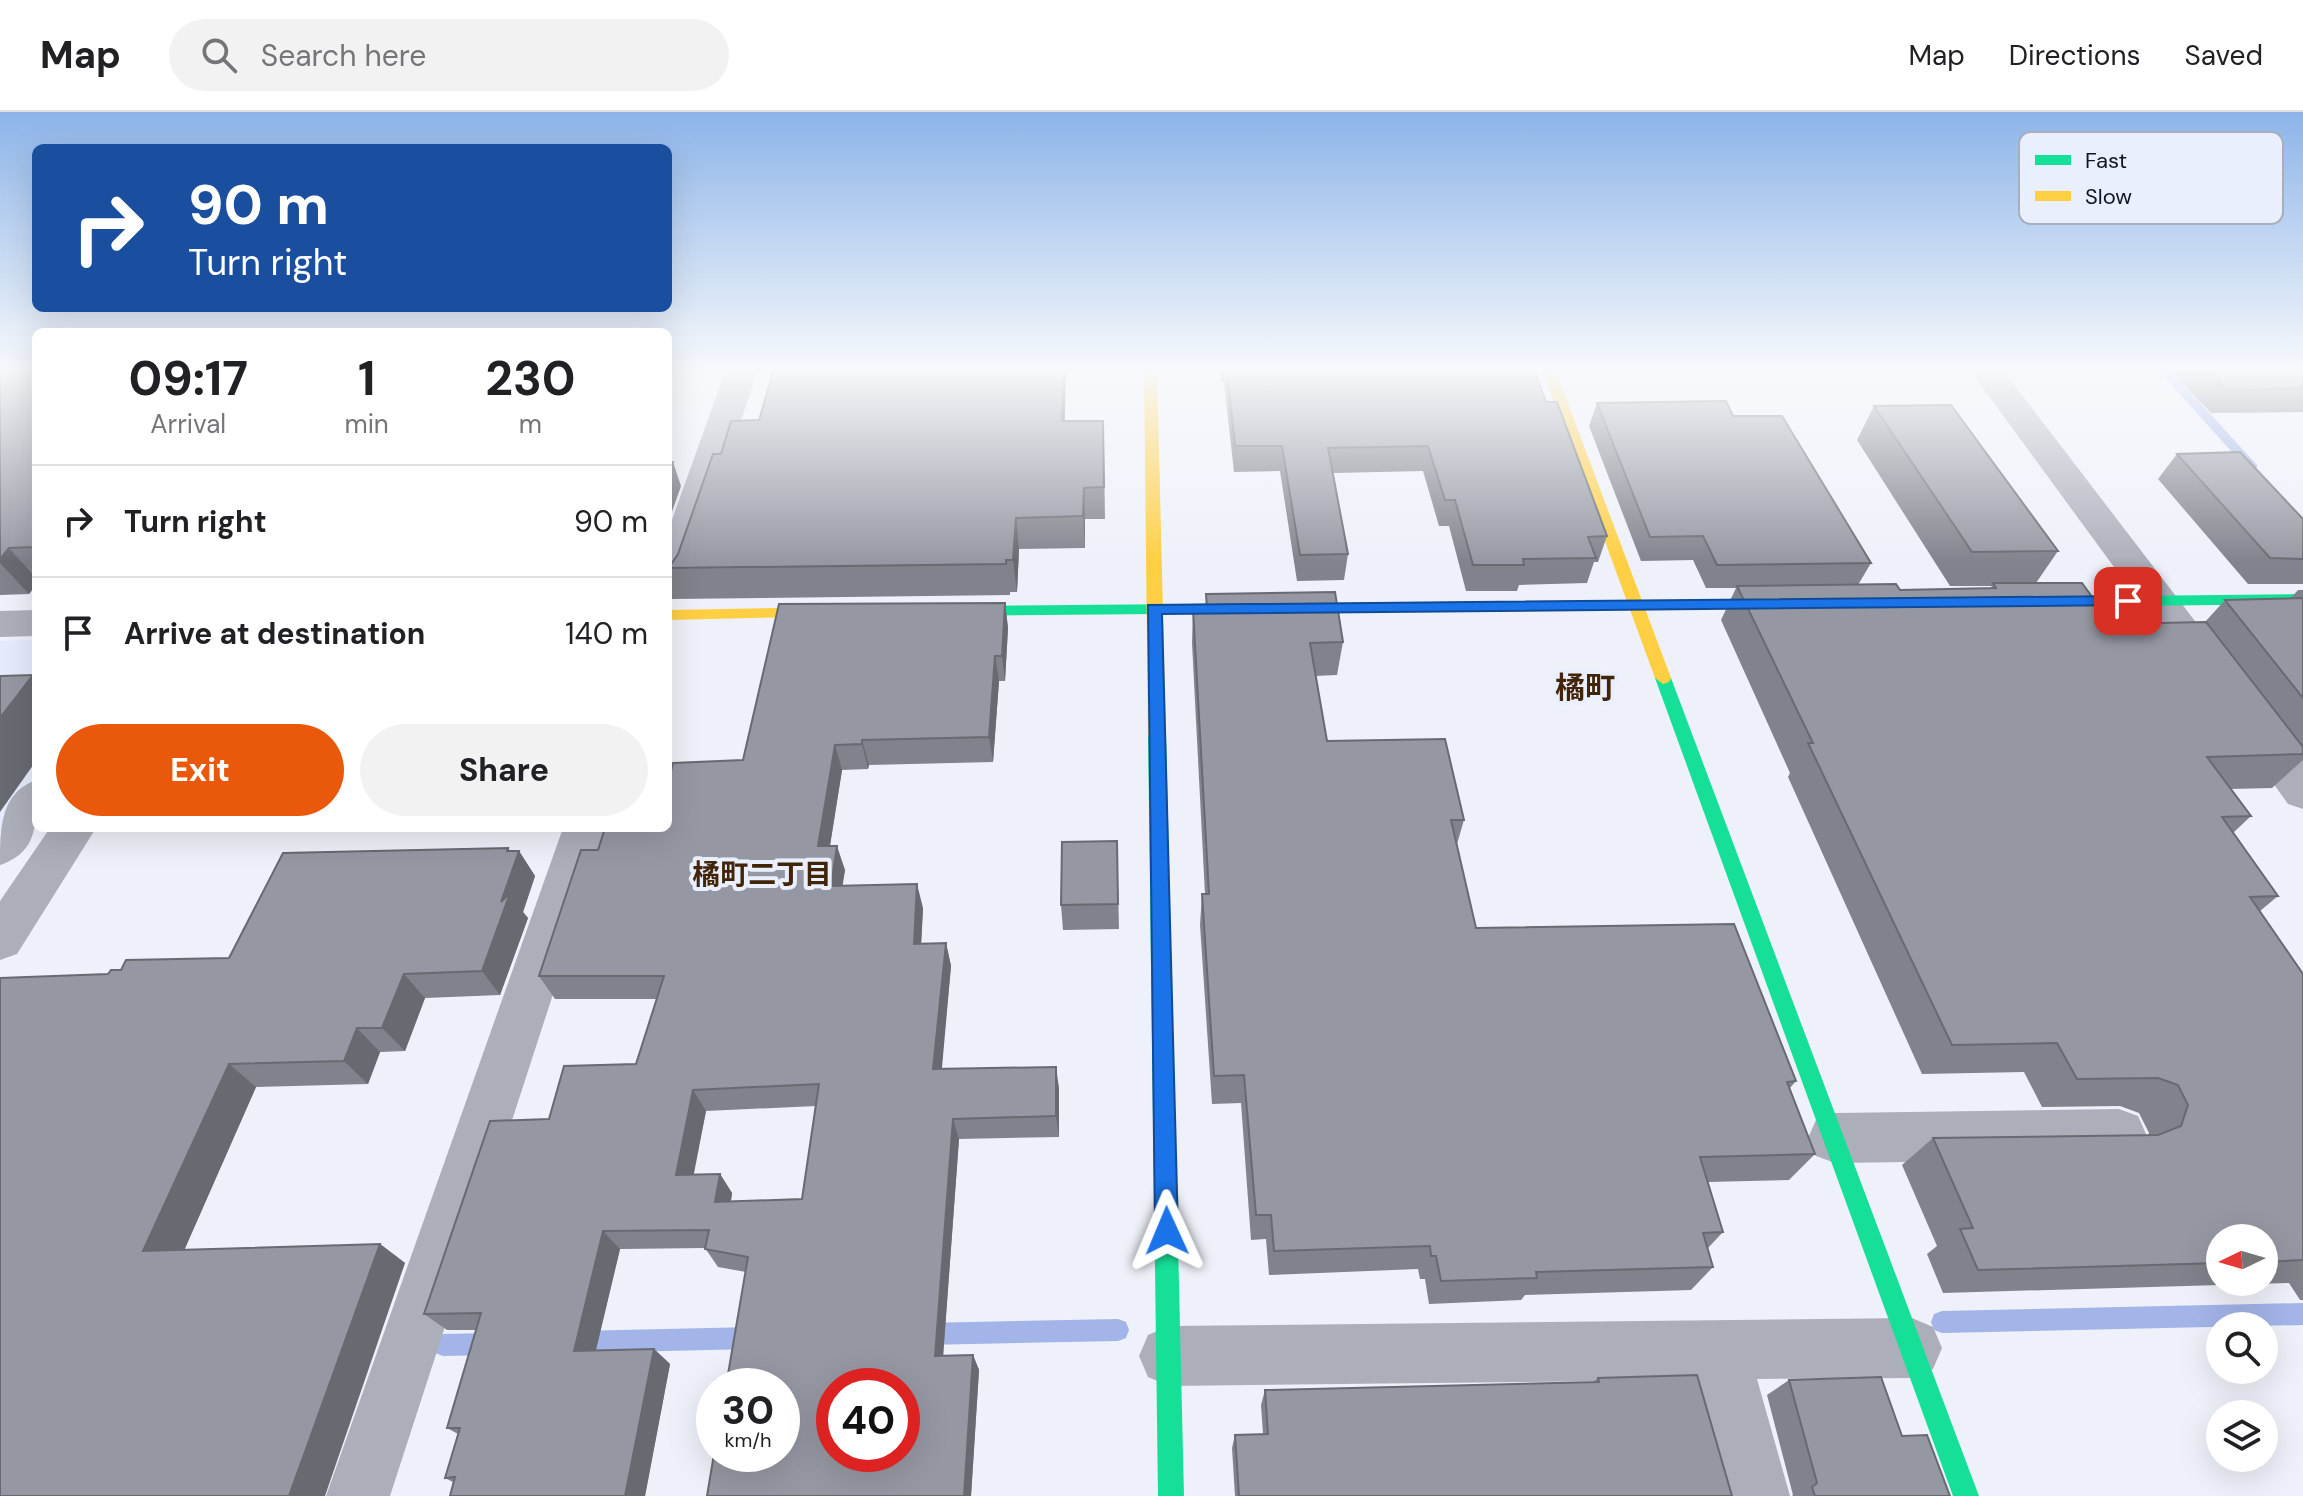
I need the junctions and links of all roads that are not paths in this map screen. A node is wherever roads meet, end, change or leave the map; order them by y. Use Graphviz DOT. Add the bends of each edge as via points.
graph roads {
  1 [pos="720,434"];
  2 [pos="1151,434"];
  3 [pos="1572,434"];
  4 [pos="2033,434"];
  5 [pos="672,572"];
  6 [pos="2303,599"];
  7 [pos="2158,601"];
  8 [pos="2016,602"];
  9 [pos="1811,604"];
  10 [pos="1637,605"];
  11 [pos="1154,608"];
  12 [pos="934,611"];
  13 [pos="856,612"];
  14 [pos="672,615"];
  15 [pos="32,623"];
  16 [pos="0,624"];
  17 [pos="2303,792"];
  18 [pos="32,803"];
  19 [pos="71,832"];
  20 [pos="584,832"];
  21 [pos="0,847"];
  22 [pos="0,940"];
  23 [pos="2119,1134"];
  24 [pos="1835,1138"];
  25 [pos="1912,1348"];
  26 [pos="1719,1351"];
  27 [pos="1169,1356"];
  28 [pos="358,1496"];
  29 [pos="1171,1496"];
  30 [pos="1758,1496"];
  31 [pos="1966,1496"];
  1 -- 5 [label="street"];
  2 -- 11 [label="street"];
  3 -- 10 [label="street"];
  4 -- 7 [label="street"];
  6 -- 7 [label="street"];
  7 -- 8 [label="street"];
  7 -- 17 [label="street"];
  9 -- 10 [label="street"];
  10 -- 11 [label="street"];
  10 -- 24 [label="street"];
  11 -- 12 [label="street"];
  11 -- 27 [label="street"];
  13 -- 14 [label="street"];
  15 -- 16 [label="street"];
  18 -- 21 [label="street"];
  19 -- 22 [label="street"];
  20 -- 28 [label="street"];
  23 -- 24 [label="street"];
  24 -- 25 [label="street"];
  25 -- 26 [label="street"];
  25 -- 31 [label="street"];
  26 -- 27 [label="street"];
  26 -- 30 [label="street"];
  27 -- 29 [label="street"];
}
